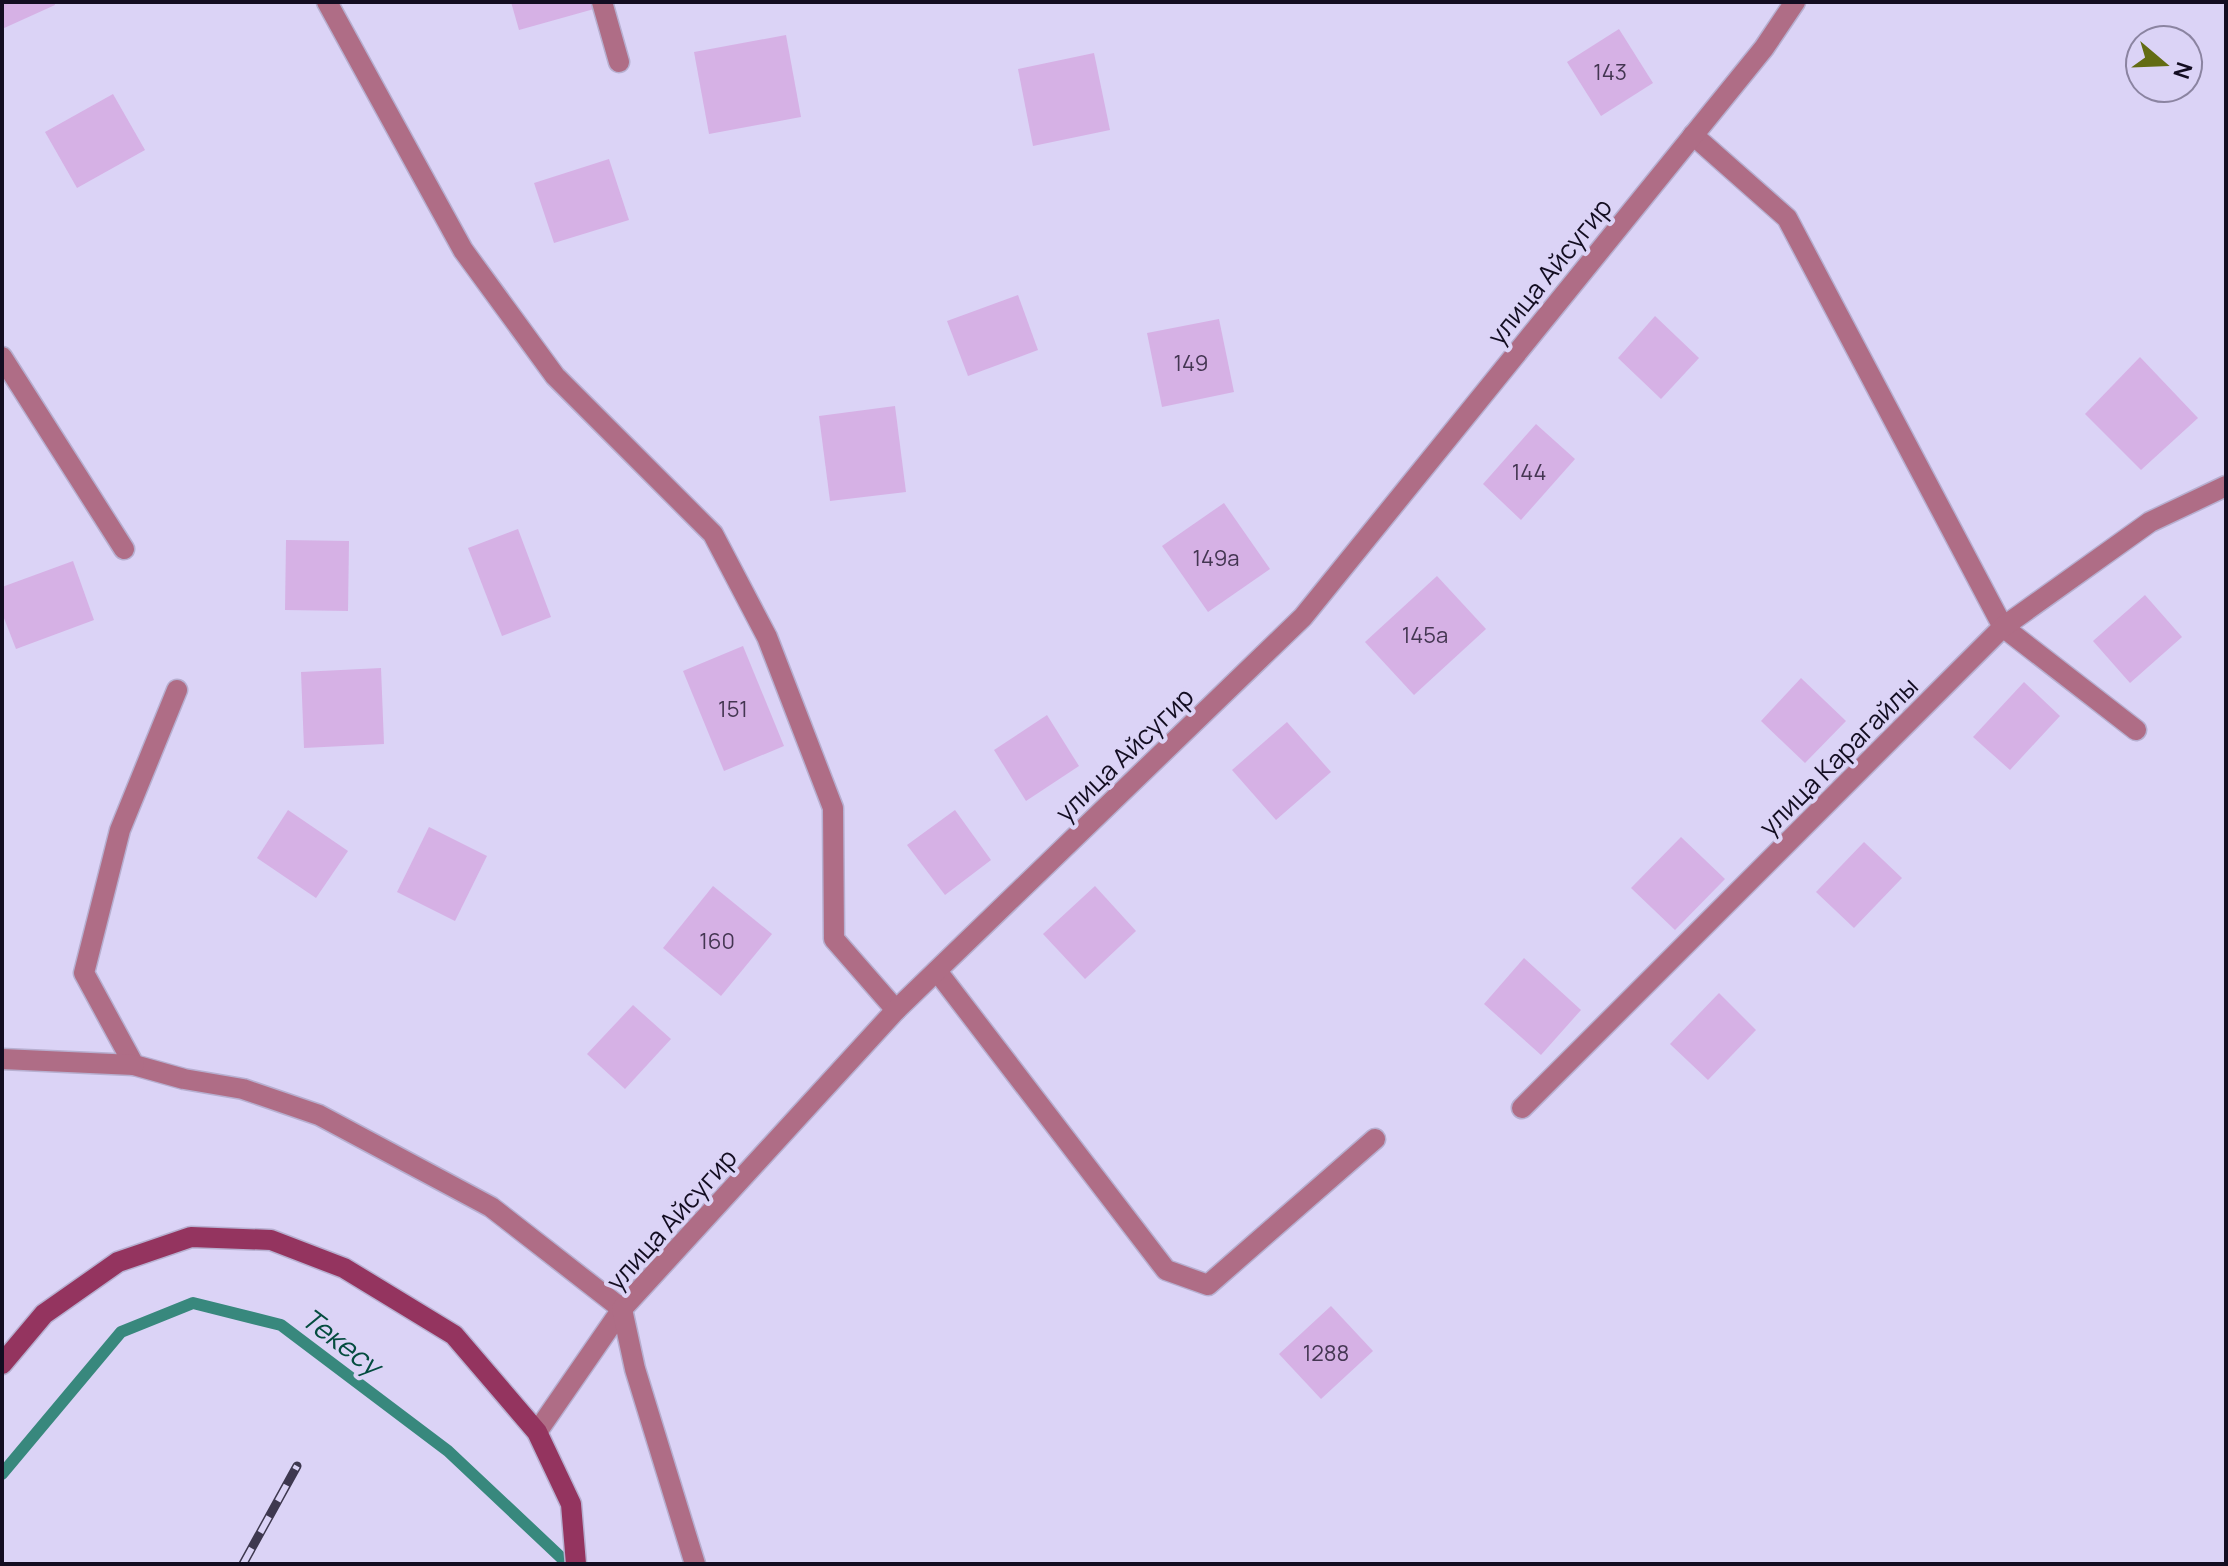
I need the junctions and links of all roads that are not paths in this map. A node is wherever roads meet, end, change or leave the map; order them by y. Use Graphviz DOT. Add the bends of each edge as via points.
graph roads {
  1 [pos="327,2"];
  2 [pos="602,2"];
  3 [pos="1795,2"];
  4 [pos="619,62"];
  5 [pos="1693,135"];
  6 [pos="2,357"];
  7 [pos="2226,486"];
  8 [pos="124,549"];
  9 [pos="2003,627"];
  10 [pos="177,690"];
  11 [pos="2136,730"];
  12 [pos="937,971"];
  13 [pos="896,1010"];
  14 [pos="2,1059"];
  15 [pos="134,1065"];
  16 [pos="1522,1108"];
  17 [pos="1375,1139"];
  18 [pos="622,1309"];
  19 [pos="2,1364"];
  20 [pos="537,1432"];
  21 [pos="576,1564"];
  22 [pos="695,1564"];
  1 -- 13 [label="street" via="463,250 555,376 713,534 767,637 833,808 834,939"];
  2 -- 4 [label="street"];
  3 -- 5 [label="street, улица Айсугир"];
  5 -- 9 [label="street" via="1787,218"];
  5 -- 12 [label="street, улица Айсугир" via="1303,617"];
  6 -- 8 [label="street"];
  7 -- 9 [label="street, улица Карагайлы" via="2150,522"];
  9 -- 11 [label="street"];
  9 -- 16 [label="street, улица Карагайлы"];
  10 -- 15 [label="street" via="120,830 84,973"];
  12 -- 13 [label="street, улица Айсугир"];
  12 -- 17 [label="street" via="1166,1270 1208,1285"];
  13 -- 18 [label="street, улица Айсугир"];
  14 -- 15 [label="street"];
  15 -- 18 [label="street" via="243,1089 319,1115 491,1207"];
  18 -- 20 [label="street"];
  18 -- 22 [label="street, улица Айсугир" via="635,1369"];
  19 -- 20 [label="street" via="44,1314 118,1262 191,1237 271,1240 344,1268 454,1335"];
  20 -- 21 [label="street" via="571,1504"];
}
